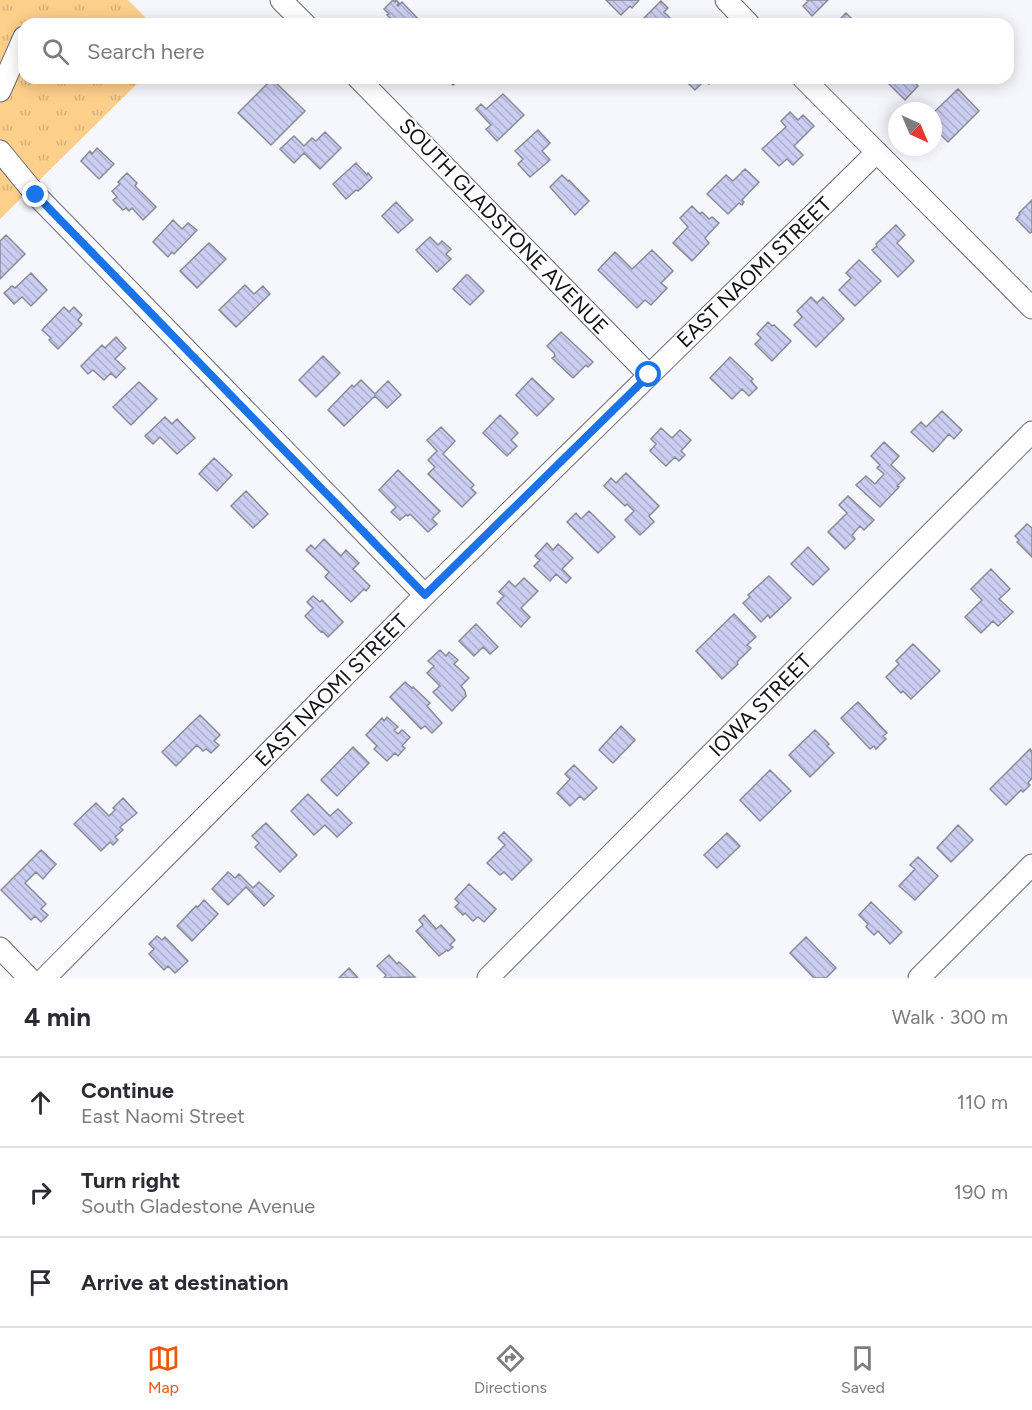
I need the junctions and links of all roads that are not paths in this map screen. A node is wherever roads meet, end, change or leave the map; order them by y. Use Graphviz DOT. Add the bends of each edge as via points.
graph roads {
  1 [pos="281,0"];
  2 [pos="726,0"];
  3 [pos="299,18"];
  4 [pos="743,18"];
  5 [pos="18,50"];
  6 [pos="364,84"];
  7 [pos="809,84"];
  8 [pos="0,91"];
  9 [pos="0,151"];
  10 [pos="877,152"];
  11 [pos="1032,308"];
  12 [pos="649,375"];
  13 [pos="1032,432"];
  14 [pos="425,595"];
  15 [pos="1032,865"];
  16 [pos="0,948"];
  17 [pos="29,978"];
  18 [pos="45,978"];
  19 [pos="488,978"];
  20 [pos="919,978"];
  1 -- 3 [label="street"];
  2 -- 4 [label="street"];
  5 -- 8 [label="street"];
  6 -- 12 [label="street, SOUTH GLADSTONE AVENUE"];
  7 -- 10 [label="street"];
  9 -- 14 [label="street" via="36,195"];
  10 -- 11 [label="street"];
  10 -- 12 [label="street, EAST NAOMI STREET"];
  12 -- 14 [label="street, EAST NAOMI STREET"];
  13 -- 19 [label="street, IOWA STREET"];
  14 -- 18 [label="street, EAST NAOMI STREET"];
  15 -- 20 [label="street"];
  16 -- 17 [label="street"];
}
